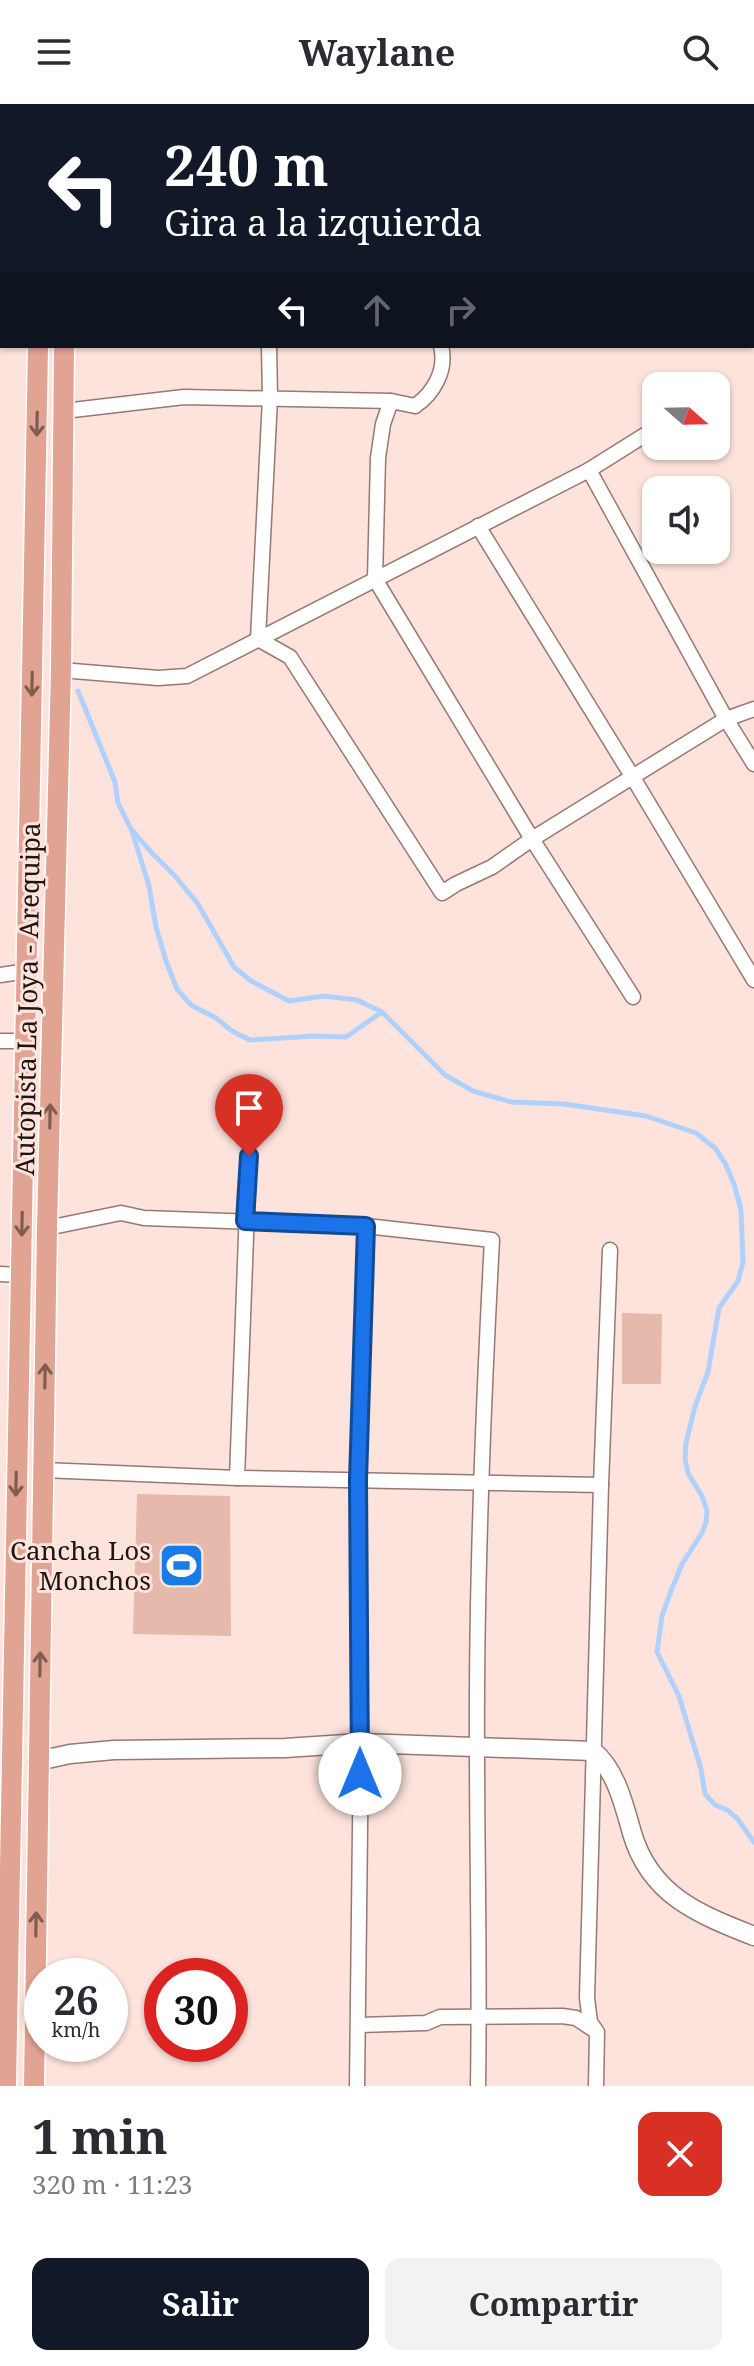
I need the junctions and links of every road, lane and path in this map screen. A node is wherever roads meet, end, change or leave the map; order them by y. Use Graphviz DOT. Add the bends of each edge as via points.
graph roads {
  1 [pos="38,348"];
  2 [pos="64,348"];
  3 [pos="269,348"];
  4 [pos="442,348"];
  5 [pos="270,398"];
  6 [pos="391,401"];
  7 [pos="64,411"];
  8 [pos="642,437"];
  9 [pos="589,470"];
  10 [pos="478,526"];
  11 [pos="375,579"];
  12 [pos="258,639"];
  13 [pos="61,670"];
  14 [pos="754,709"];
  15 [pos="726,719"];
  16 [pos="754,764"];
  17 [pos="632,776"];
  18 [pos="532,839"];
  19 [pos="27,971"];
  20 [pos="0,975"];
  21 [pos="754,980"];
  22 [pos="633,997"];
  23 [pos="0,1041"];
  24 [pos="26,1041"];
  25 [pos="249,1156"];
  26 [pos="245,1221"];
  27 [pos="366,1226"];
  28 [pos="47,1228"];
  29 [pos="610,1250"];
  30 [pos="0,1274"];
  31 [pos="21,1275"];
  32 [pos="43,1470"];
  33 [pos="237,1478"];
  34 [pos="358,1480"];
  35 [pos="480,1483"];
  36 [pos="601,1485"];
  37 [pos="8,1517"];
  38 [pos="361,1743"];
  39 [pos="476,1746"];
  40 [pos="593,1751"];
  41 [pos="38,1761"];
  42 [pos="754,1936"];
  43 [pos="4,1955"];
  44 [pos="479,2017"];
  45 [pos="359,2025"];
  46 [pos="597,2032"];
  47 [pos="6,2086"];
  48 [pos="34,2086"];
  49 [pos="357,2086"];
  50 [pos="478,2086"];
  51 [pos="596,2086"];
  1 -- 19 [label="main road, Autopista La Joya - Arequipa, one-way"];
  2 -- 7 [label="main road, Autopista La Joya - Arequipa"];
  3 -- 5 [label="street"];
  4 -- 6 [label="street" via="437,383 428,396 415,406"];
  5 -- 6 [label="street"];
  5 -- 7 [label="street" via="184,397"];
  5 -- 12 [label="street"];
  6 -- 11 [label="street" via="378,458"];
  7 -- 13 [label="main road, Autopista La Joya - Arequipa"];
  8 -- 9 [label="street"];
  9 -- 10 [label="street"];
  9 -- 15 [label="street"];
  10 -- 11 [label="street"];
  10 -- 17 [label="street"];
  11 -- 12 [label="street"];
  11 -- 18 [label="street"];
  12 -- 13 [label="street" via="187,676"];
  12 -- 18 [label="street" via="290,657 442,893"];
  28 -- 13 [label="main road, Autopista La Joya - Arequipa, one-way"];
  14 -- 15 [label="street"];
  15 -- 16 [label="street"];
  15 -- 17 [label="street"];
  17 -- 18 [label="street"];
  17 -- 21 [label="street"];
  18 -- 22 [label="street"];
  19 -- 20 [label="street"];
  19 -- 24 [label="main road, Autopista La Joya - Arequipa"];
  23 -- 24 [label="street"];
  24 -- 31 [label="main road, Autopista La Joya - Arequipa, one-way"];
  25 -- 26 [label="street"];
  26 -- 27 [label="street"];
  26 -- 28 [label="street" via="121,1213"];
  26 -- 33 [label="street"];
  27 -- 34 [label="street"];
  27 -- 35 [label="street" via="492,1240"];
  32 -- 28 [label="main road, Autopista La Joya - Arequipa, one-way"];
  29 -- 36 [label="street"];
  30 -- 31 [label="street"];
  31 -- 37 [label="main road, Autopista La Joya - Arequipa, one-way"];
  32 -- 33 [label="street"];
  41 -- 32 [label="main road, Autopista La Joya - Arequipa, one-way"];
  33 -- 34 [label="street"];
  34 -- 35 [label="street"];
  34 -- 38 [label="street"];
  35 -- 36 [label="street"];
  35 -- 39 [label="street"];
  36 -- 40 [label="street"];
  37 -- 43 [label="main road, Autopista La Joya - Arequipa"];
  38 -- 39 [label="street"];
  38 -- 41 [label="street" via="114,1750"];
  38 -- 45 [label="street"];
  39 -- 40 [label="street"];
  39 -- 44 [label="street"];
  40 -- 42 [label="street" via="621,1794 652,1877 685,1904"];
  40 -- 46 [label="street" via="587,1998"];
  48 -- 41 [label="main road, Autopista La Joya - Arequipa, one-way"];
  43 -- 47 [label="main road, Autopista La Joya - Arequipa"];
  44 -- 45 [label="street"];
  44 -- 46 [label="street" via="562,2016 576,2018"];
  44 -- 50 [label="street"];
  45 -- 49 [label="street"];
  46 -- 51 [label="street"];
}
